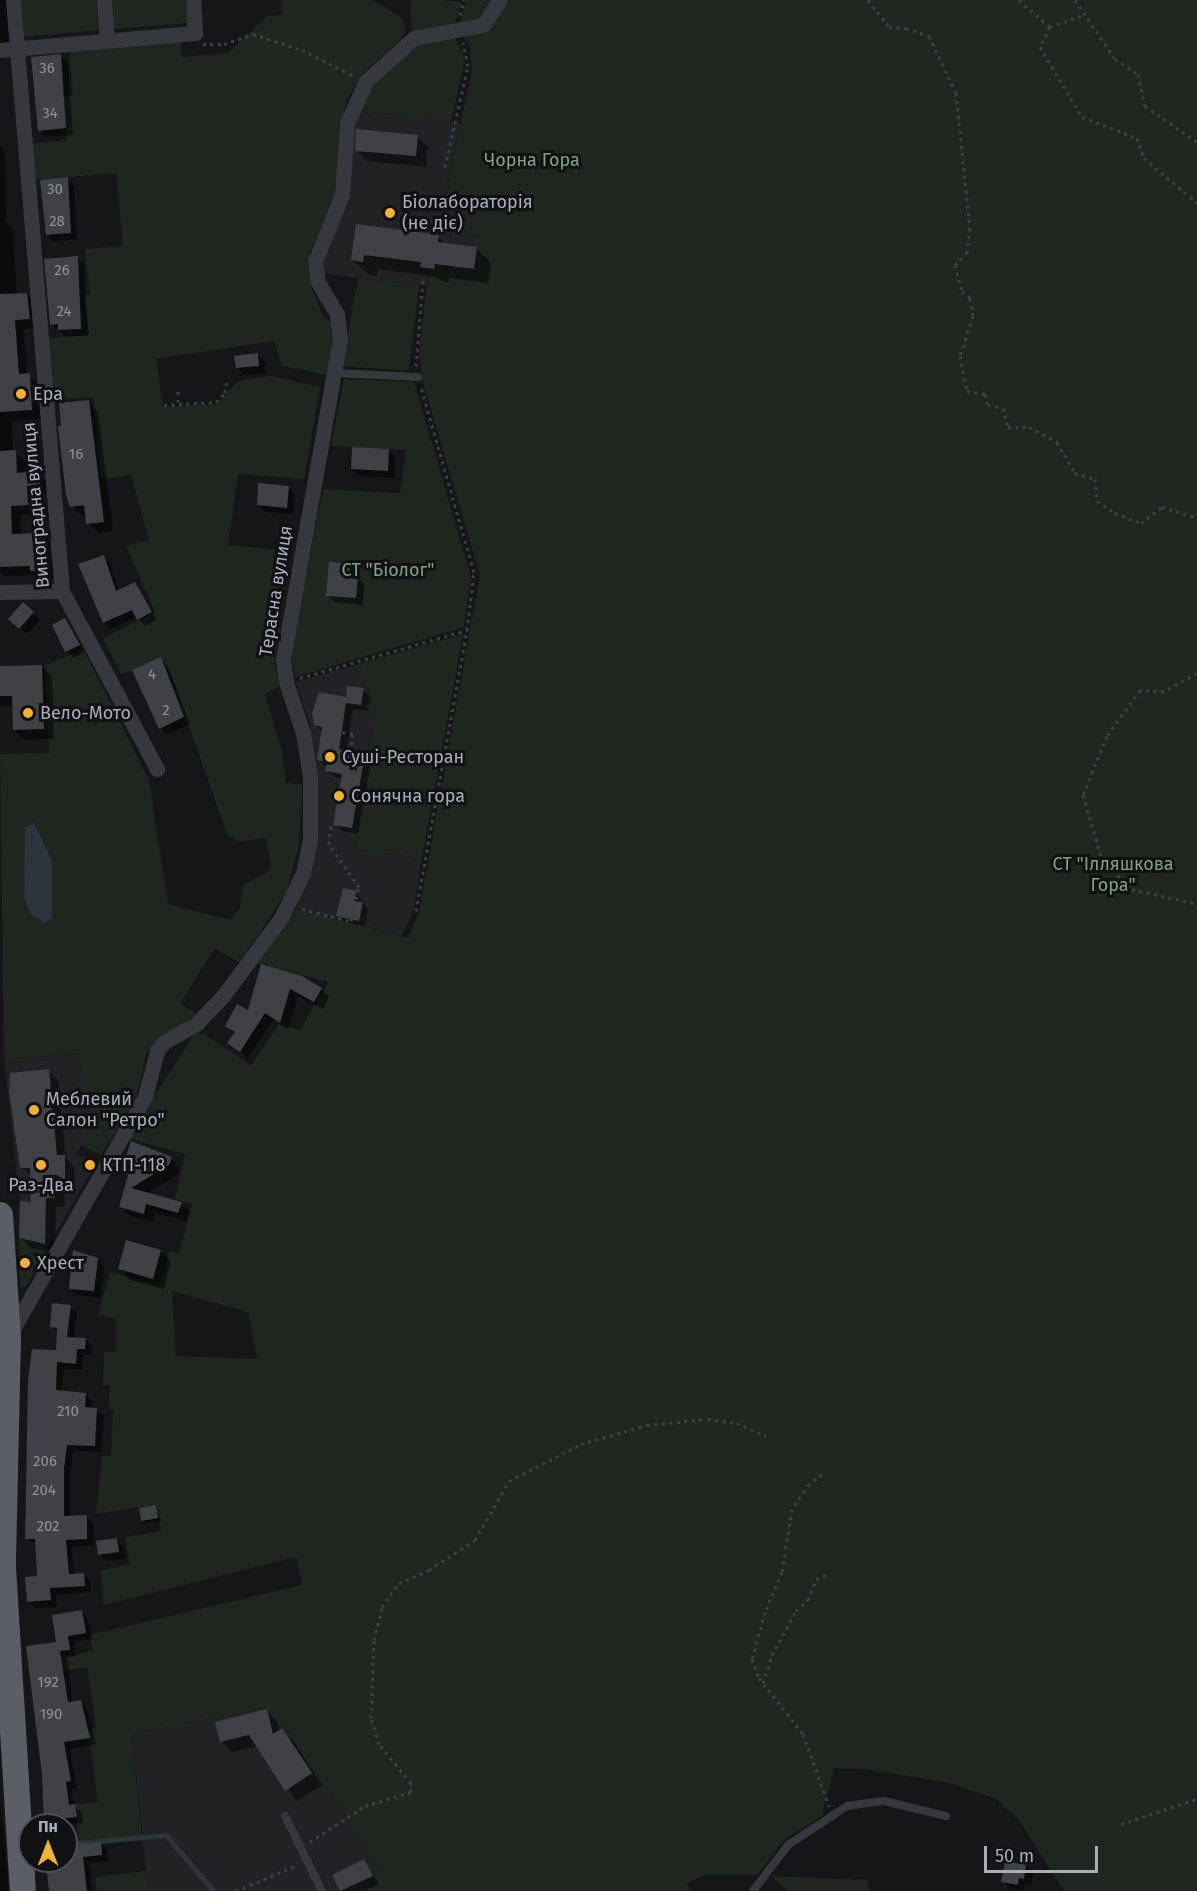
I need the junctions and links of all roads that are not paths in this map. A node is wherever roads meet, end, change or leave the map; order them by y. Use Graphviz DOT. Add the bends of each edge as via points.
graph roads {
  1 [pos="13,0"];
  2 [pos="104,0"];
  3 [pos="194,0"];
  4 [pos="500,0"];
  5 [pos="107,41"];
  6 [pos="17,48"];
  7 [pos="0,50"];
  8 [pos="335,373"];
  9 [pos="418,377"];
  10 [pos="62,591"];
  11 [pos="0,592"];
  12 [pos="157,769"];
  13 [pos="0,1215"];
  14 [pos="8,1338"];
  15 [pos="285,1816"];
  16 [pos="946,1816"];
  17 [pos="23,1891"];
  18 [pos="322,1891"];
  19 [pos="753,1891"];
  1 -- 6 [label="street, Виноградна вулиця"];
  2 -- 5 [label="street"];
  3 -- 5 [label="street" via="195,33"];
  4 -- 8 [label="street, Терасна вулиця" via="483,25 414,38 366,81 347,123 342,195 315,261 318,282 340,325"];
  5 -- 6 [label="street"];
  6 -- 7 [label="street"];
  6 -- 10 [label="street, Виноградна вулиця"];
  8 -- 9 [label="lane"];
  8 -- 14 [label="street, Терасна вулиця" via="284,659 286,682 303,733 311,800 307,857 295,893 281,918 211,1011 157,1051 139,1108"];
  10 -- 11 [label="street"];
  10 -- 12 [label="street, Виноградна вулиця"];
  13 -- 14 [label="highway"];
  14 -- 17 [label="highway" via="3,1567"];
  15 -- 18 [label="lane"];
  16 -- 19 [label="lane" via="872,1801 847,1806 788,1845"];
}
